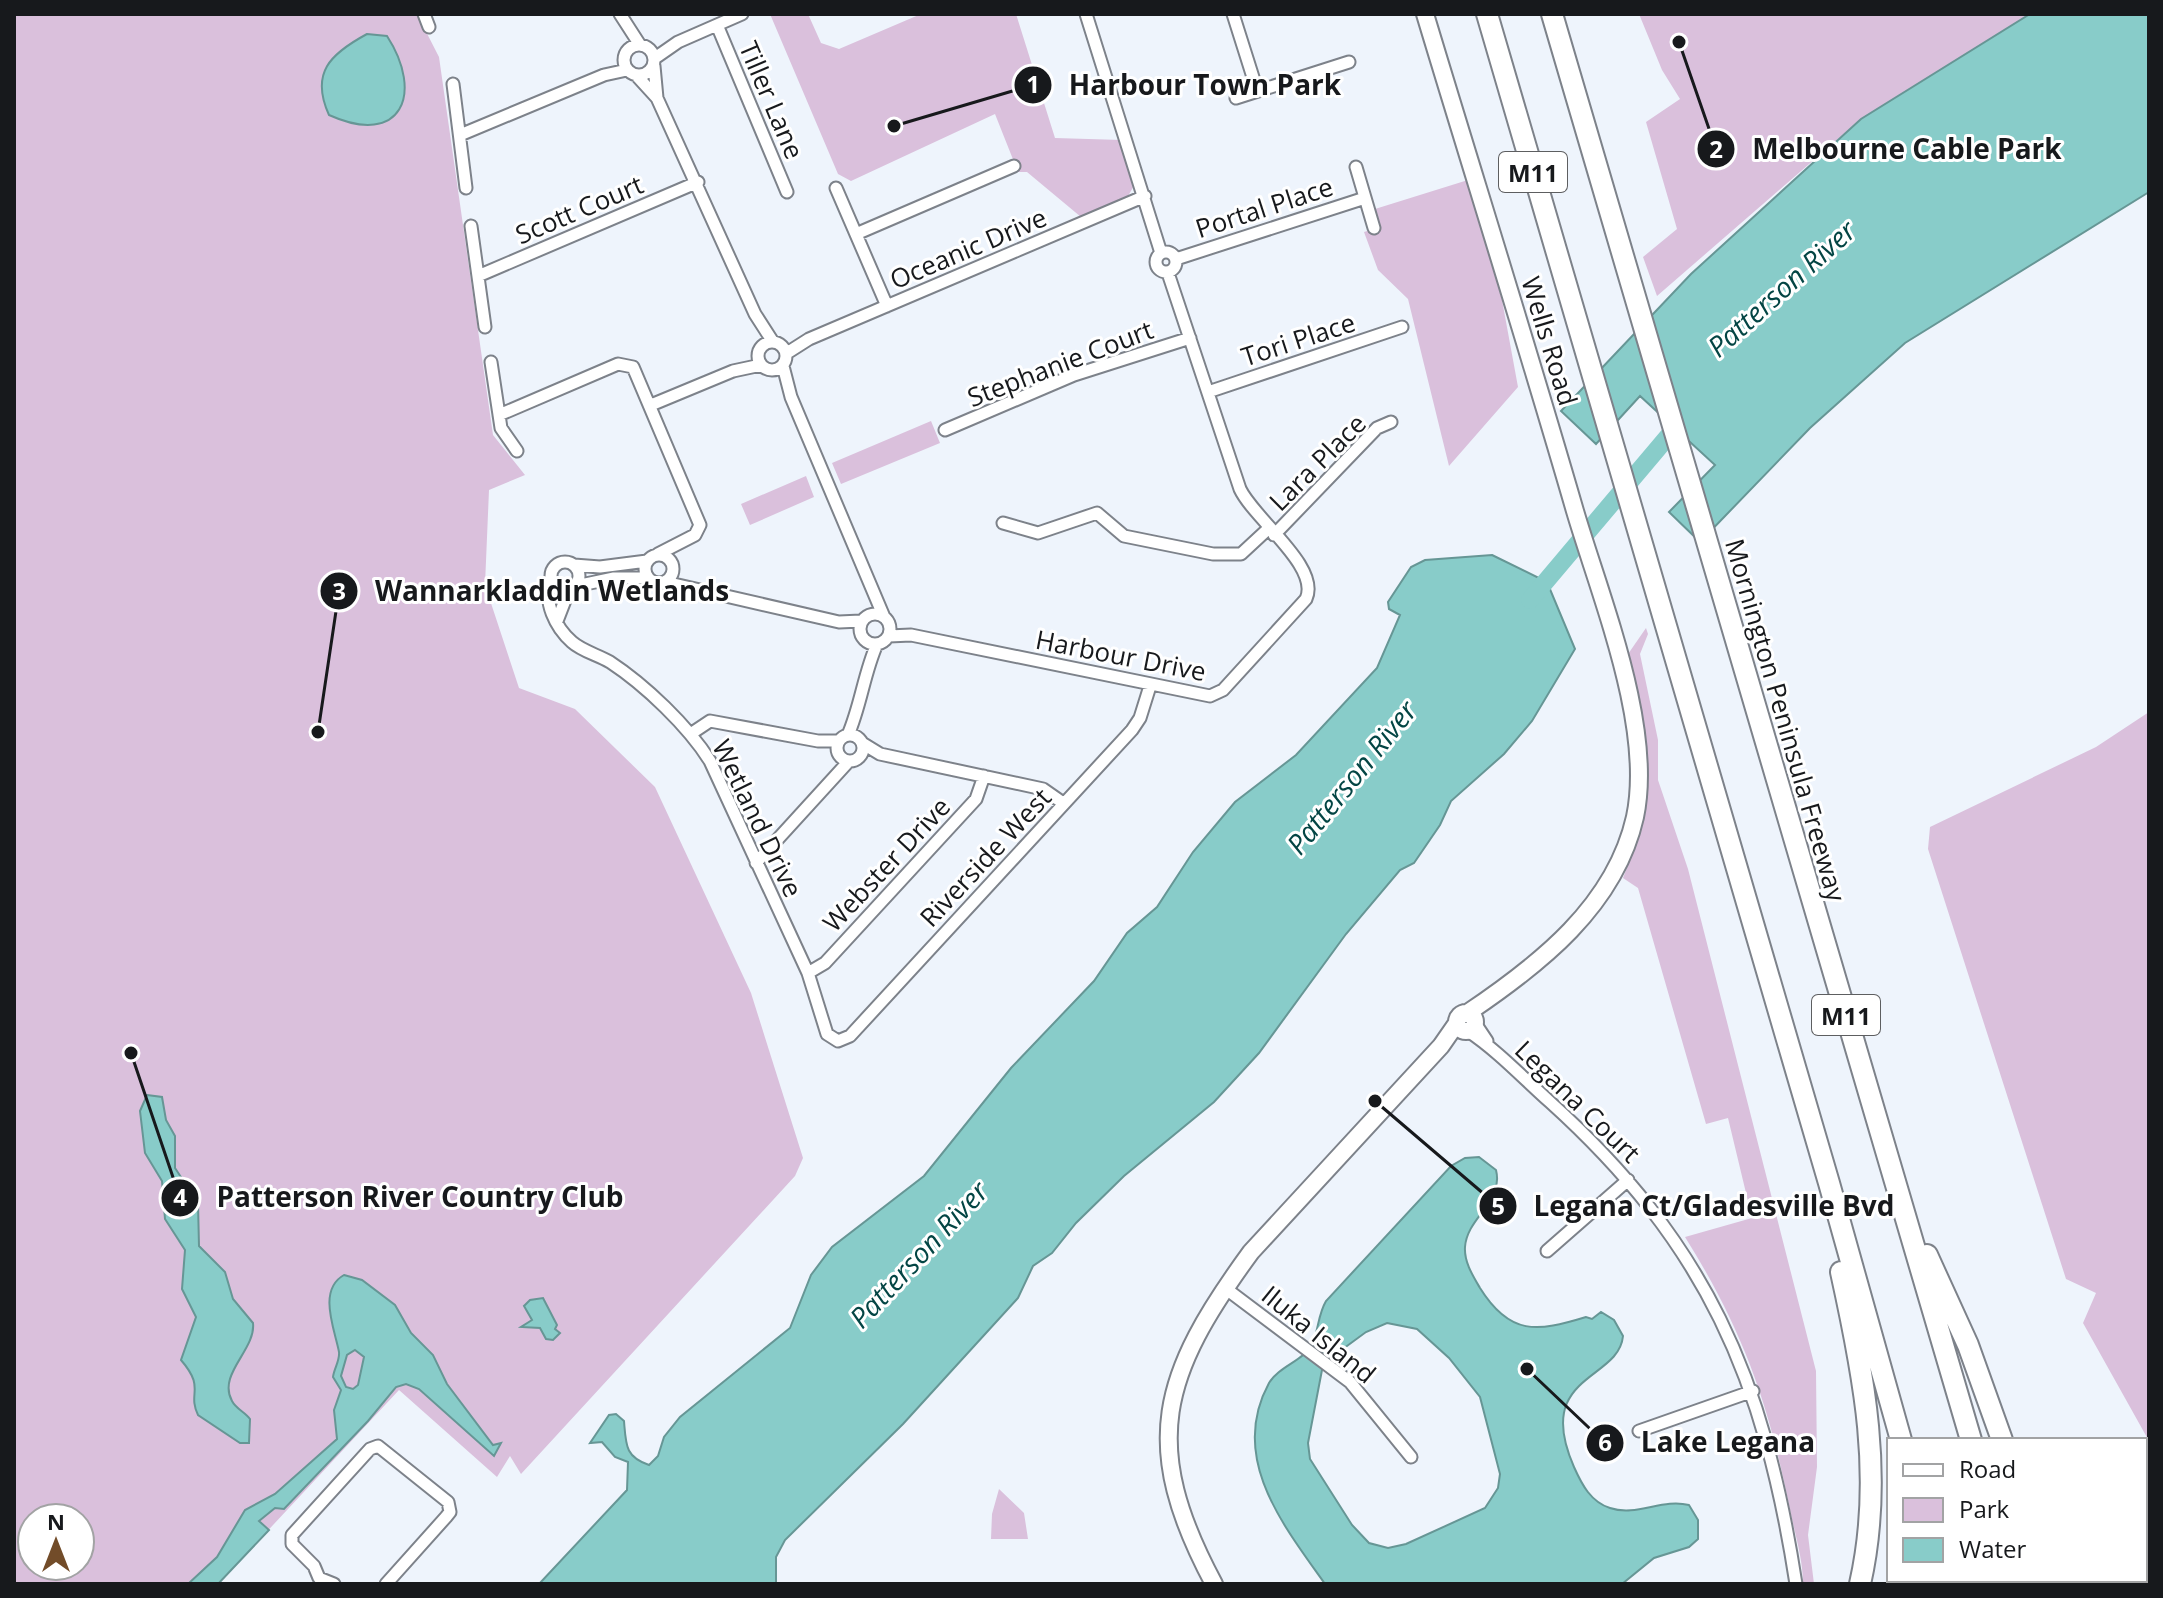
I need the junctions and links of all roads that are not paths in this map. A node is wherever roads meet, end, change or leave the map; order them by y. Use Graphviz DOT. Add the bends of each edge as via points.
graph roads {
  1 [pos="424,14"];
  2 [pos="742,14"];
  3 [pos="1086,14"];
  4 [pos="1233,14"];
  5 [pos="1425,14"];
  6 [pos="1487,14"];
  7 [pos="1552,14"];
  8 [pos="622,18"];
  9 [pos="717,25"];
  10 [pos="429,27"];
  11 [pos="649,54"];
  12 [pos="1349,62"];
  13 [pos="629,64"];
  14 [pos="453,84"];
  15 [pos="1257,90"];
  16 [pos="657,98"];
  17 [pos="1236,98"];
  18 [pos="460,135"];
  19 [pos="1014,166"];
  20 [pos="1356,167"];
  21 [pos="698,182"];
  22 [pos="466,188"];
  23 [pos="836,188"];
  24 [pos="787,192"];
  25 [pos="1145,196"];
  26 [pos="1365,198"];
  27 [pos="471,226"];
  28 [pos="1374,228"];
  29 [pos="856,234"];
  30 [pos="1161,253"];
  31 [pos="1176,259"];
  32 [pos="1168,273"];
  33 [pos="478,276"];
  34 [pos="887,306"];
  35 [pos="755,314"];
  36 [pos="485,327"];
  37 [pos="1402,327"];
  38 [pos="1190,338"];
  39 [pos="780,346"];
  40 [pos="762,359"];
  41 [pos="491,362"];
  42 [pos="783,366"];
  43 [pos="1208,392"];
  44 [pos="791,397"];
  45 [pos="651,405"];
  46 [pos="499,415"];
  47 [pos="1391,422"];
  48 [pos="945,430"];
  49 [pos="517,451"];
  50 [pos="1003,523"];
  51 [pos="1271,532"];
  52 [pos="686,542"];
  53 [pos="652,558"];
  54 [pos="574,565"];
  55 [pos="673,568"];
  56 [pos="648,578"];
  57 [pos="552,581"];
  58 [pos="665,582"];
  59 [pos="685,585"];
  60 [pos="573,588"];
  61 [pos="873,593"];
  62 [pos="887,620"];
  63 [pos="557,621"];
  64 [pos="863,627"];
  65 [pos="911,635"];
  66 [pos="889,636"];
  67 [pos="877,644"];
  68 [pos="868,660"];
  69 [pos="1150,686"];
  70 [pos="692,733"];
  71 [pos="849,747"];
  72 [pos="984,776"];
  73 [pos="1063,803"];
  74 [pos="756,863"];
  75 [pos="808,973"];
  76 [pos="1468,1024"];
  77 [pos="834,1040"];
  78 [pos="1628,1180"];
  79 [pos="1829,1183"];
  80 [pos="1896,1186"];
  81 [pos="1547,1251"];
  82 [pos="1225,1288"];
  83 [pos="1753,1391"];
  84 [pos="1639,1431"];
  85 [pos="1900,1438"];
  86 [pos="1970,1438"];
  87 [pos="2001,1438"];
  88 [pos="1411,1457"];
  89 [pos="318,1581"];
  90 [pos="334,1584"];
  91 [pos="386,1584"];
  92 [pos="1214,1584"];
  93 [pos="1796,1584"];
  94 [pos="1860,1584"];
  1 -- 10 [label="street"];
  2 -- 9 [label="street"];
  3 -- 25 [label="street"];
  4 -- 15 [label="street"];
  5 -- 76 [label="main road, Wells Road" via="1541,392 1626,684 1638,744 1638,797 1628,840 1609,882 1584,917 1489,998"];
  6 -- 79 [label="highway, M11"];
  7 -- 80 [label="highway, Mornington Peninsula Freeway / M11"];
  8 -- 11 [label="street"];
  8 -- 13 [label="street"];
  9 -- 11 [label="street"];
  9 -- 24 [label="street, Tiller Lane"];
  11 -- 13 [label="street"];
  11 -- 13 [label="street" via="648,73"];
  11 -- 16 [label="street"];
  12 -- 15 [label="street"];
  13 -- 16 [label="street"];
  13 -- 18 [label="street"];
  14 -- 18 [label="street"];
  15 -- 17 [label="street"];
  16 -- 21 [label="street"];
  18 -- 22 [label="street"];
  19 -- 29 [label="street"];
  20 -- 26 [label="street, Portal Place"];
  21 -- 33 [label="street, Scott Court"];
  21 -- 35 [label="street"];
  23 -- 29 [label="street"];
  25 -- 30 [label="street"];
  25 -- 34 [label="street, Oceanic Drive"];
  26 -- 28 [label="street, Portal Place"];
  26 -- 31 [label="street, Portal Place"];
  27 -- 33 [label="street"];
  29 -- 34 [label="street"];
  30 -- 31 [label="street"];
  30 -- 32 [label="street" via="1156,266"];
  31 -- 32 [label="street"];
  32 -- 38 [label="street, Harbour Drive"];
  33 -- 36 [label="street"];
  34 -- 39 [label="street, Oceanic Drive"];
  35 -- 39 [label="street"];
  35 -- 40 [label="street"];
  37 -- 43 [label="street, Tori Place"];
  38 -- 43 [label="street, Harbour Drive"];
  38 -- 48 [label="street, Stephanie Court" via="1074,375"];
  39 -- 40 [label="street, Oceanic Drive"];
  39 -- 42 [label="street"];
  40 -- 42 [label="street"];
  40 -- 44 [label="street"];
  40 -- 45 [label="street"];
  41 -- 46 [label="street"];
  42 -- 44 [label="street"];
  43 -- 51 [label="street, Harbour Drive" via="1240,489"];
  44 -- 61 [label="street"];
  45 -- 46 [label="street" via="633,367 625,363"];
  45 -- 52 [label="street" via="700,525"];
  46 -- 49 [label="street"];
  47 -- 51 [label="street, Lara Place" via="1377,428"];
  50 -- 51 [label="street, Lara Place" via="1038,533 1097,513 1124,536 1229,555 1251,548"];
  51 -- 69 [label="street, Harbour Drive" via="1303,570 1309,585 1306,599 1217,694"];
  52 -- 53 [label="street"];
  52 -- 55 [label="street"];
  53 -- 54 [label="street" via="617,566"];
  53 -- 55 [label="street" via="669,559"];
  53 -- 56 [label="street" via="645,571"];
  54 -- 57 [label="street" via="557,564"];
  54 -- 60 [label="street" via="580,577"];
  55 -- 58 [label="street"];
  55 -- 59 [label="street"];
  56 -- 58 [label="street"];
  56 -- 60 [label="street" via="614,578"];
  57 -- 60 [label="street" via="557,588"];
  57 -- 63 [label="street" via="548,598"];
  58 -- 59 [label="street"];
  59 -- 64 [label="street"];
  60 -- 63 [label="street"];
  61 -- 62 [label="street"];
  61 -- 64 [label="street"];
  62 -- 64 [label="street"];
  62 -- 65 [label="street, Harbour Drive"];
  62 -- 66 [label="street"];
  63 -- 70 [label="street, Wetland Drive" via="572,642 625,673"];
  64 -- 67 [label="street"];
  64 -- 68 [label="street"];
  65 -- 66 [label="street, Harbour Drive"];
  65 -- 69 [label="street, Harbour Drive"];
  66 -- 67 [label="street"];
  67 -- 68 [label="street"];
  68 -- 71 [label="street"];
  69 -- 73 [label="street, Riverside West" via="1135,725"];
  70 -- 71 [label="street" via="710,721"];
  70 -- 74 [label="street, Wetland Drive"];
  71 -- 72 [label="street"];
  71 -- 74 [label="street" via="832,781"];
  72 -- 73 [label="street" via="1043,789"];
  72 -- 75 [label="street, Webster Drive" via="976,799 825,963"];
  73 -- 77 [label="street, Riverside West" via="850,1036"];
  74 -- 75 [label="street, Wetland Drive"];
  75 -- 77 [label="street, Wetland Drive" via="827,1034"];
  76 -- 78 [label="street, Legana Court"];
  76 -- 82 [label="main road" via="1441,1046 1269,1232"];
  78 -- 81 [label="street"];
  78 -- 83 [label="street, Legana Court" via="1697,1273 1729,1331"];
  79 -- 85 [label="highway, M11"];
  79 -- 94 [label="highway" via="1833,1234 1861,1363 1872,1446 1867,1555"];
  80 -- 86 [label="highway, Mornington Peninsula Freeway / M11"];
  80 -- 87 [label="highway" via="1968,1345"];
  82 -- 88 [label="street, Iluka Island" via="1328,1363 1366,1399"];
  82 -- 92 [label="main road" via="1184,1358 1169,1428 1171,1472 1182,1522"];
  83 -- 84 [label="street"];
  83 -- 93 [label="street, Legana Court"];
  89 -- 90 [label="street"];
  89 -- 91 [label="street" via="314,1566 292,1544 292,1535 370,1449 380,1446 450,1507"];
}
